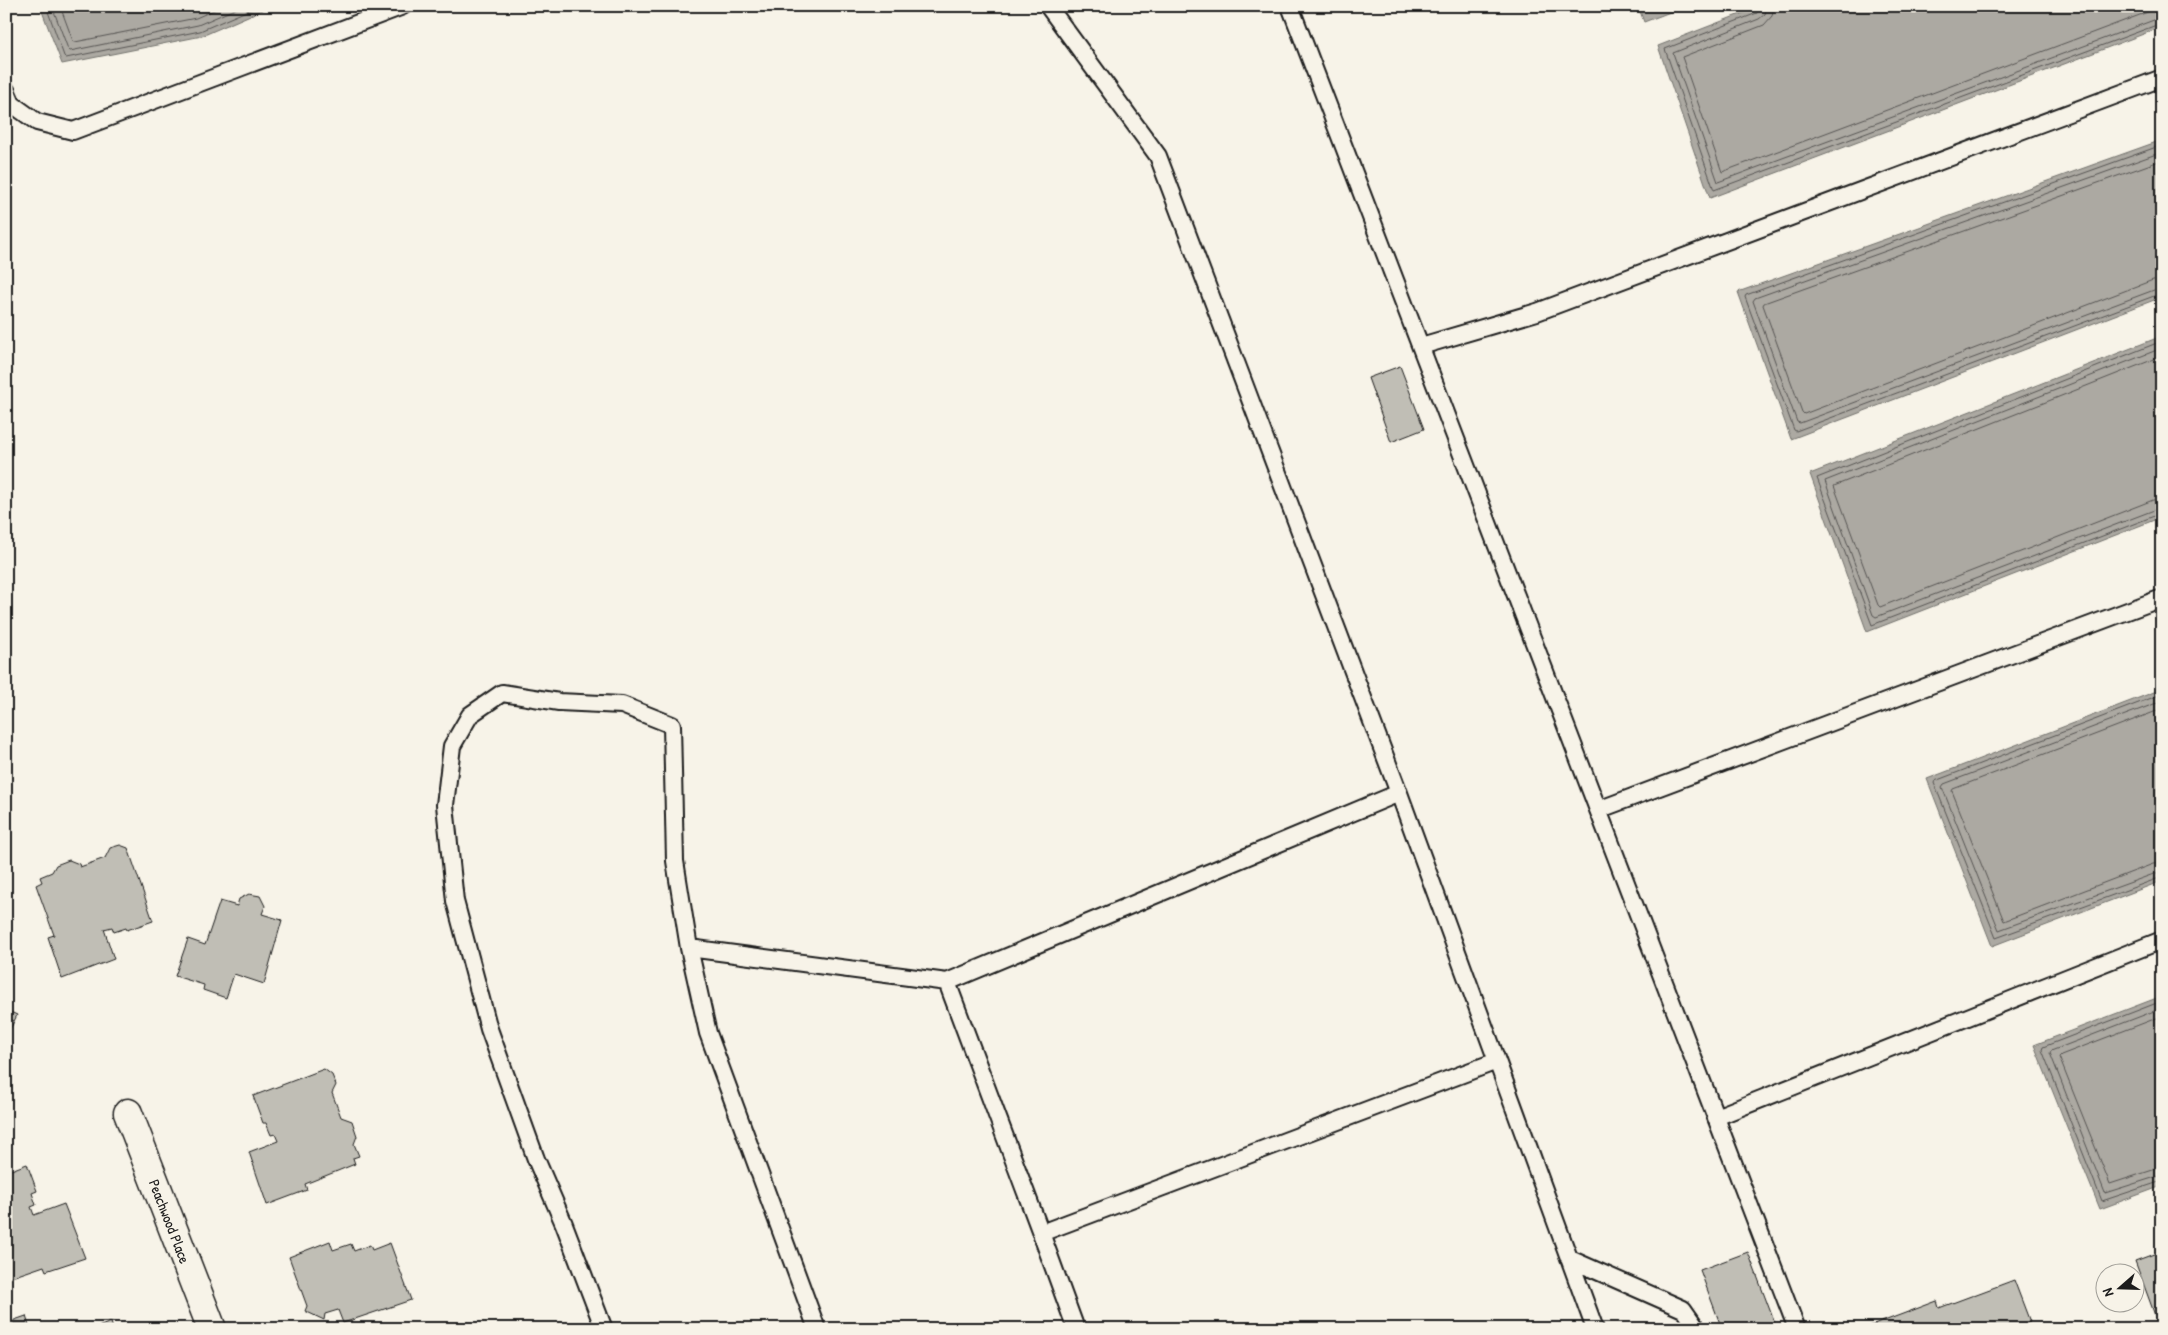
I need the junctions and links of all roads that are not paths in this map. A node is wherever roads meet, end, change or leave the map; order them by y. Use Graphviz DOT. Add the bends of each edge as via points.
graph roads {
  1 [pos="403,6"];
  2 [pos="1048,6"];
  3 [pos="1290,6"];
  4 [pos="2162,78"];
  5 [pos="6,90"];
  6 [pos="1420,346"];
  7 [pos="2162,598"];
  8 [pos="1399,793"];
  9 [pos="1598,810"];
  10 [pos="2162,940"];
  11 [pos="689,948"];
  12 [pos="947,982"];
  13 [pos="1497,1061"];
  14 [pos="128,1114"];
  15 [pos="1716,1117"];
  16 [pos="1041,1233"];
  17 [pos="1570,1259"];
  18 [pos="212,1329"];
  19 [pos="604,1329"];
  20 [pos="817,1329"];
  21 [pos="1076,1329"];
  22 [pos="1595,1329"];
  23 [pos="1697,1329"];
  24 [pos="1797,1329"];
  1 -- 5 [label="lane" via="73,131 37,122 12,104"];
  2 -- 8 [label="lane" via="1158,156"];
  3 -- 6 [label="lane"];
  4 -- 6 [label="lane" via="1546,308"];
  6 -- 9 [label="lane"];
  7 -- 9 [label="lane"];
  8 -- 12 [label="lane"];
  8 -- 13 [label="lane"];
  9 -- 15 [label="lane"];
  10 -- 15 [label="lane"];
  11 -- 12 [label="lane"];
  11 -- 19 [label="lane" via="675,861 672,725 622,705 560,702 502,693 470,715 452,746 445,805 455,901 489,1029 536,1159"];
  11 -- 20 [label="lane" via="708,1033"];
  12 -- 16 [label="lane"];
  13 -- 16 [label="lane"];
  13 -- 17 [label="lane"];
  14 -- 18 [label="street, Peachwood Place"];
  15 -- 24 [label="lane"];
  16 -- 21 [label="lane"];
  17 -- 22 [label="lane"];
  17 -- 23 [label="lane" via="1683,1309"];
}
